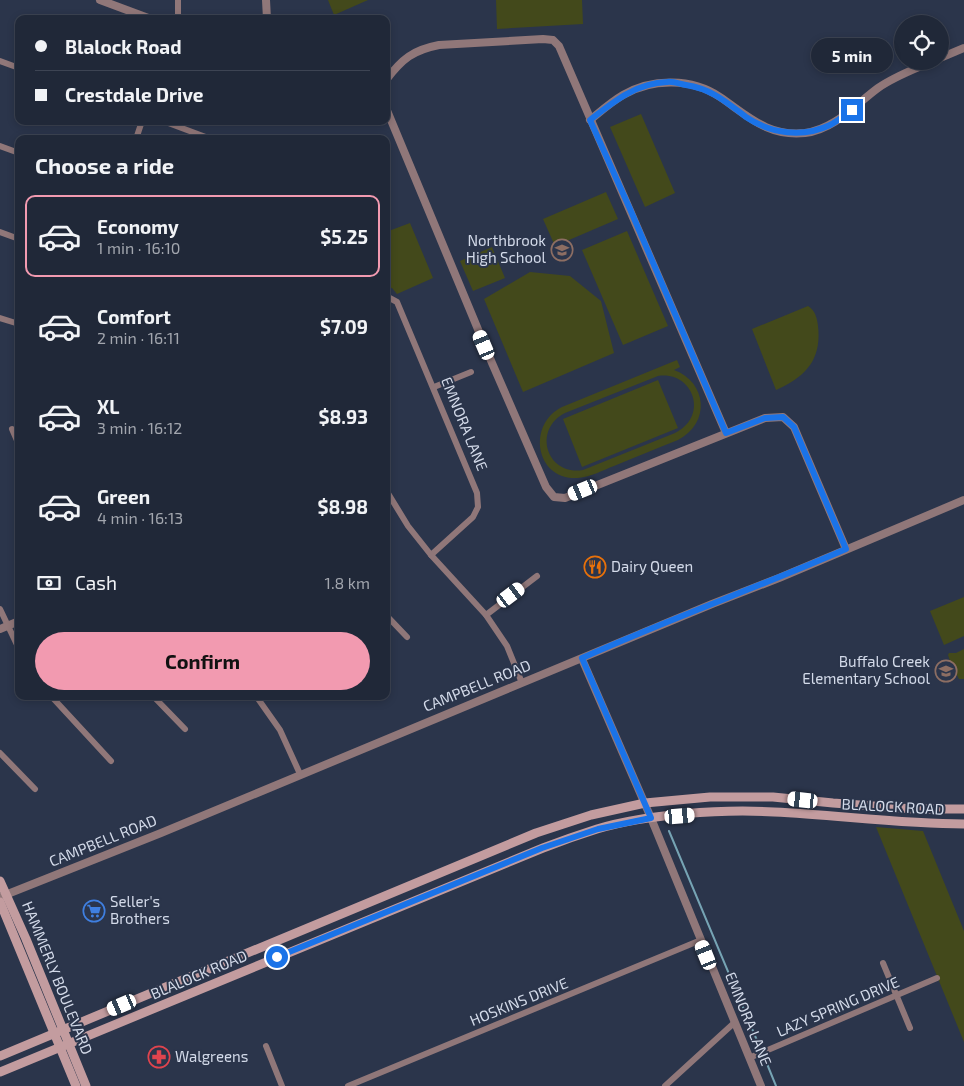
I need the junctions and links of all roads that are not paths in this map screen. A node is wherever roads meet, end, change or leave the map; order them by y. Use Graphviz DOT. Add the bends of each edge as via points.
graph roads {
  1 [pos="100,0"];
  2 [pos="178,0"];
  3 [pos="266,0"];
  4 [pos="140,15"];
  5 [pos="178,15"];
  6 [pos="267,15"];
  7 [pos="964,48"];
  8 [pos="949,54"];
  9 [pos="0,61"];
  10 [pos="15,67"];
  11 [pos="914,70"];
  12 [pos="390,75"];
  13 [pos="390,118"];
  14 [pos="590,120"];
  15 [pos="174,125"];
  16 [pos="200,135"];
  17 [pos="0,146"];
  18 [pos="15,151"];
  19 [pos="0,232"];
  20 [pos="15,238"];
  21 [pos="390,298"];
  22 [pos="0,318"];
  23 [pos="15,323"];
  24 [pos="471,372"];
  25 [pos="434,387"];
  26 [pos="12,429"];
  27 [pos="726,433"];
  28 [pos="15,435"];
  29 [pos="390,497"];
  30 [pos="964,500"];
  31 [pos="846,549"];
  32 [pos="431,555"];
  33 [pos="537,576"];
  34 [pos="0,609"];
  35 [pos="486,615"];
  36 [pos="390,619"];
  37 [pos="4,627"];
  38 [pos="407,636"];
  39 [pos="15,643"];
  40 [pos="582,658"];
  41 [pos="522,683"];
  42 [pos="55,700"];
  43 [pos="157,700"];
  44 [pos="259,700"];
  45 [pos="185,729"];
  46 [pos="0,753"];
  47 [pos="111,761"];
  48 [pos="300,774"];
  49 [pos="35,789"];
  50 [pos="645,803"];
  51 [pos="964,809"];
  52 [pos="651,818"];
  53 [pos="964,824"];
  54 [pos="492,851"];
  55 [pos="497,866"];
  56 [pos="0,881"];
  57 [pos="394,892"];
  58 [pos="4,896"];
  59 [pos="0,902"];
  60 [pos="399,906"];
  61 [pos="289,936"];
  62 [pos="701,940"];
  63 [pos="294,950"];
  64 [pos="883,963"];
  65 [pos="937,978"];
  66 [pos="152,993"];
  67 [pos="897,995"];
  68 [pos="156,1008"];
  69 [pos="734,1023"];
  70 [pos="910,1028"];
  71 [pos="64,1030"];
  72 [pos="54,1034"];
  73 [pos="65,1046"];
  74 [pos="266,1046"];
  75 [pos="0,1056"];
  76 [pos="751,1057"];
  77 [pos="0,1072"];
  78 [pos="76,1086"];
  79 [pos="86,1086"];
  80 [pos="282,1086"];
  81 [pos="348,1086"];
  82 [pos="665,1086"];
  83 [pos="760,1086"];
  1 -- 4 [label="street"];
  2 -- 5 [label="street"];
  3 -- 6 [label="street"];
  7 -- 8 [label="street"];
  9 -- 10 [label="street"];
  11 -- 14 [label="street" via="887,83 830,125 807,132 789,133 764,127 701,87 668,82 644,86 623,95"];
  12 -- 14 [label="street" via="405,58 423,48 553,40 559,46"];
  13 -- 27 [label="street" via="546,488 554,497 565,498"];
  14 -- 27 [label="street"];
  15 -- 16 [label="street"];
  17 -- 18 [label="street"];
  19 -- 20 [label="street"];
  21 -- 25 [label="street, EMNORA LANE" via="397,302"];
  22 -- 23 [label="street"];
  24 -- 25 [label="street"];
  25 -- 32 [label="street, EMNORA LANE" via="477,494 478,507 473,517"];
  26 -- 28 [label="street"];
  27 -- 31 [label="street" via="765,418 783,417 794,427"];
  29 -- 32 [label="street"];
  30 -- 31 [label="street, CAMPBELL ROAD"];
  31 -- 40 [label="street, CAMPBELL ROAD"];
  32 -- 35 [label="street"];
  33 -- 35 [label="street"];
  34 -- 37 [label="street"];
  35 -- 41 [label="street" via="506,646"];
  36 -- 38 [label="street"];
  37 -- 39 [label="street"];
  40 -- 41 [label="street, CAMPBELL ROAD"];
  40 -- 50 [label="street, EMNORA LANE"];
  41 -- 48 [label="street, CAMPBELL ROAD"];
  42 -- 47 [label="street"];
  43 -- 45 [label="street"];
  44 -- 48 [label="street" via="280,730"];
  46 -- 49 [label="street"];
  48 -- 58 [label="street, CAMPBELL ROAD"];
  50 -- 51 [label="main road, BLALOCK ROAD" via="710,797 773,797 897,808"];
  50 -- 52 [label="street, EMNORA LANE"];
  50 -- 54 [label="main road, BLALOCK ROAD" via="536,832"];
  52 -- 53 [label="main road, BLALOCK ROAD" via="773,812 922,824"];
  52 -- 55 [label="main road, BLALOCK ROAD" via="598,829"];
  52 -- 62 [label="street, EMNORA LANE"];
  54 -- 55 [label="main road"];
  54 -- 57 [label="main road, BLALOCK ROAD"];
  55 -- 60 [label="main road, BLALOCK ROAD"];
  56 -- 58 [label="main road, HAMMERLY BOULEVARD"];
  57 -- 60 [label="main road"];
  57 -- 61 [label="main road, BLALOCK ROAD"];
  58 -- 71 [label="main road, HAMMERLY BOULEVARD"];
  59 -- 72 [label="main road, HAMMERLY BOULEVARD"];
  60 -- 63 [label="main road, BLALOCK ROAD"];
  61 -- 63 [label="main road"];
  61 -- 66 [label="main road, BLALOCK ROAD"];
  62 -- 69 [label="street, EMNORA LANE"];
  62 -- 81 [label="street, HOSKINS DRIVE"];
  63 -- 68 [label="main road, BLALOCK ROAD"];
  64 -- 67 [label="street"];
  65 -- 67 [label="street, LAZY SPRING DRIVE"];
  66 -- 68 [label="main road"];
  66 -- 71 [label="main road, BLALOCK ROAD"];
  67 -- 70 [label="street"];
  67 -- 76 [label="street, LAZY SPRING DRIVE"];
  68 -- 73 [label="main road, BLALOCK ROAD"];
  69 -- 76 [label="street, EMNORA LANE"];
  69 -- 82 [label="street"];
  71 -- 72 [label="main road, BLALOCK ROAD"];
  71 -- 73 [label="main road, HAMMERLY BOULEVARD"];
  72 -- 73 [label="main road, HAMMERLY BOULEVARD"];
  72 -- 75 [label="main road, BLALOCK ROAD"];
  73 -- 77 [label="main road, BLALOCK ROAD"];
  73 -- 78 [label="main road, HAMMERLY BOULEVARD"];
  73 -- 79 [label="main road, HAMMERLY BOULEVARD"];
  74 -- 80 [label="street"];
  76 -- 83 [label="street, EMNORA LANE"];
}
